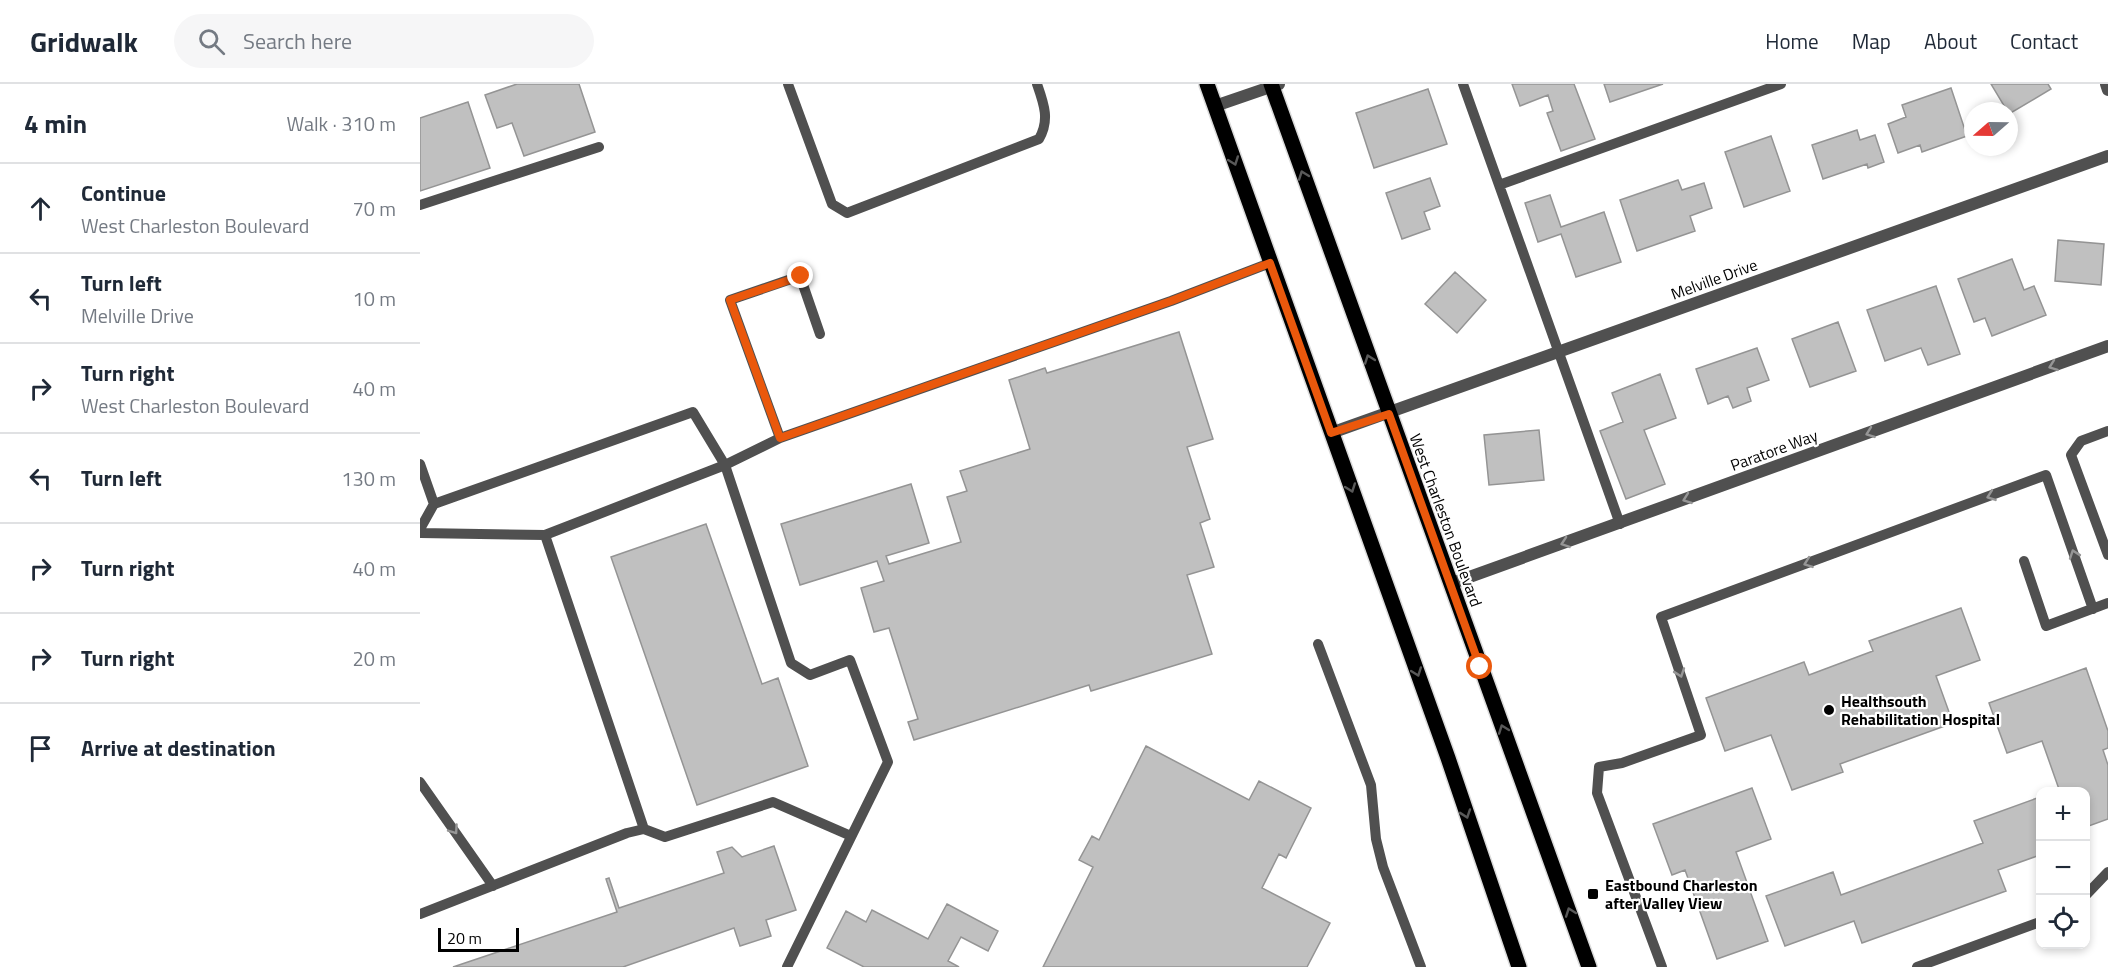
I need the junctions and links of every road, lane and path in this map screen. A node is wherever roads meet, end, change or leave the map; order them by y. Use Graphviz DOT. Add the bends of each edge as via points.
graph roads {
  1 [pos="788,84"];
  2 [pos="1037,84"];
  3 [pos="1207,84"];
  4 [pos="1463,84"];
  5 [pos="1781,84"];
  6 [pos="2106,84"];
  7 [pos="1274,85"];
  8 [pos="2108,90"];
  9 [pos="1215,106"];
  10 [pos="599,147"];
  11 [pos="2108,156"];
  12 [pos="1499,185"];
  13 [pos="420,204"];
  14 [pos="1270,263"];
  15 [pos="820,334"];
  16 [pos="2108,346"];
  17 [pos="1559,352"];
  18 [pos="1389,414"];
  19 [pos="2108,431"];
  20 [pos="1331,433"];
  21 [pos="780,438"];
  22 [pos="420,464"];
  23 [pos="725,465"];
  24 [pos="434,504"];
  25 [pos="1620,524"];
  26 [pos="420,531"];
  27 [pos="545,535"];
  28 [pos="2108,555"];
  29 [pos="2024,561"];
  30 [pos="1450,584"];
  31 [pos="2108,603"];
  32 [pos="2093,609"];
  33 [pos="1318,644"];
  34 [pos="420,782"];
  35 [pos="644,830"];
  36 [pos="851,836"];
  37 [pos="2108,872"];
  38 [pos="493,885"];
  39 [pos="2086,895"];
  40 [pos="420,914"];
  41 [pos="2036,923"];
  42 [pos="787,967"];
  43 [pos="1421,967"];
  44 [pos="1519,967"];
  45 [pos="1589,967"];
  46 [pos="1662,967"];
  47 [pos="1917,967"];
  1 -- 2 [label="lane" via="832,204 847,213 1039,139 1046,128 1046,108"];
  3 -- 9 [label="main road"];
  4 -- 12 [label="lane"];
  5 -- 12 [label="lane"];
  6 -- 8 [label="street"];
  7 -- 9 [label="street"];
  18 -- 7 [label="main road, West Charleston Boulevard, one-way"];
  9 -- 14 [label="main road, one-way"];
  10 -- 13 [label="lane"];
  11 -- 17 [label="street, Melville Drive"];
  12 -- 17 [label="lane"];
  14 -- 20 [label="main road"];
  14 -- 21 [label="lane"];
  15 -- 21 [label="lane" via="801,276 730,300"];
  16 -- 25 [label="street, Paratore Way, one-way"];
  17 -- 18 [label="street, Melville Drive"];
  17 -- 25 [label="lane"];
  18 -- 20 [label="street, Melville Drive"];
  18 -- 30 [label="main road, West Charleston Boulevard"];
  19 -- 28 [label="lane" via="2081,441 2071,454"];
  20 -- 44 [label="main road, one-way"];
  21 -- 23 [label="lane"];
  22 -- 24 [label="lane"];
  23 -- 24 [label="lane" via="693,412"];
  23 -- 27 [label="lane"];
  23 -- 36 [label="lane" via="791,663 810,675 850,660 888,762"];
  24 -- 26 [label="lane"];
  25 -- 30 [label="street, Paratore Way, one-way"];
  26 -- 27 [label="lane"];
  27 -- 35 [label="lane"];
  29 -- 32 [label="lane" via="2046,626"];
  45 -- 30 [label="main road, West Charleston Boulevard, one-way"];
  31 -- 32 [label="lane"];
  32 -- 46 [label="lane, one-way" via="2046,475 1661,618 1701,735 1622,763 1599,767 1597,793"];
  33 -- 43 [label="lane" via="1371,785 1383,867"];
  34 -- 38 [label="lane, one-way"];
  35 -- 36 [label="lane" via="665,837 773,802"];
  35 -- 38 [label="lane"];
  36 -- 42 [label="lane"];
  37 -- 39 [label="lane"];
  38 -- 40 [label="lane"];
  41 -- 47 [label="lane"];
}
